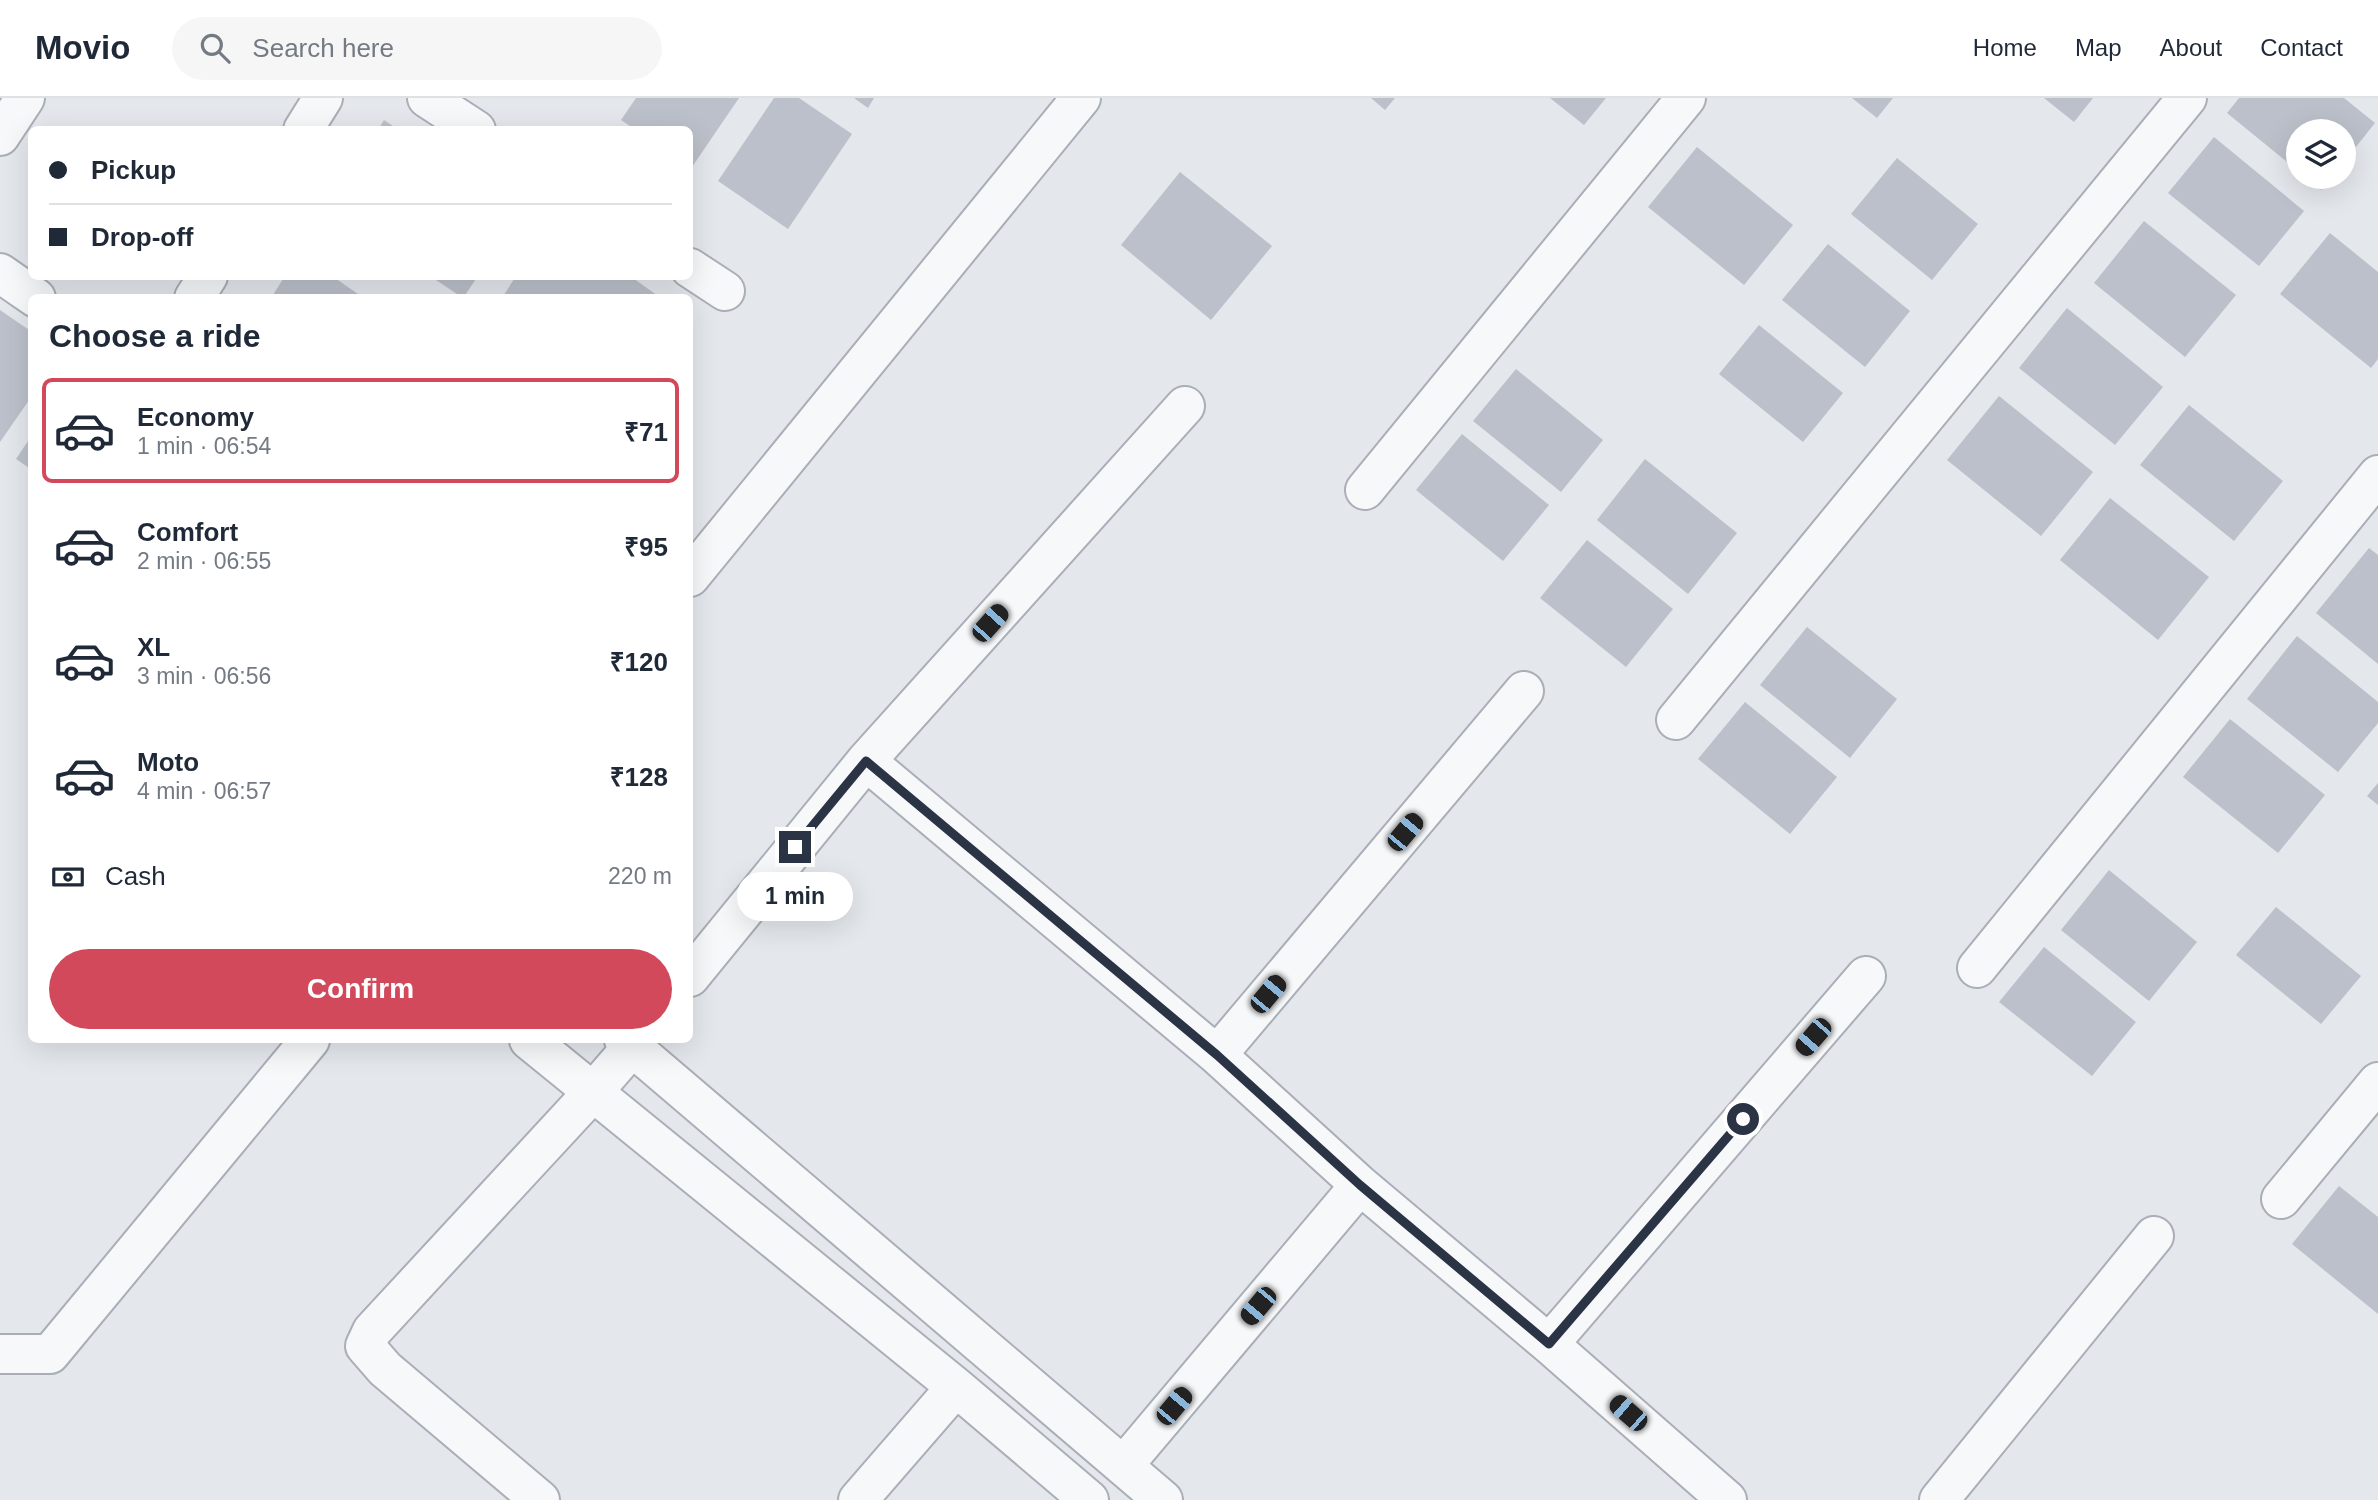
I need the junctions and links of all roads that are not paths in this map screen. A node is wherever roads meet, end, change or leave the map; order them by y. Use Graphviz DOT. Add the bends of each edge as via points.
graph roads {
  1 [pos="25,98"];
  2 [pos="323,98"];
  3 [pos="427,98"];
  4 [pos="1081,98"];
  5 [pos="1686,98"];
  6 [pos="2187,98"];
  7 [pos="306,126"];
  8 [pos="470,126"];
  9 [pos="0,136"];
  10 [pos="693,270"];
  11 [pos="0,273"];
  12 [pos="725,291"];
  13 [pos="30,294"];
  14 [pos="1185,406"];
  15 [pos="2378,475"];
  16 [pos="1365,490"];
  17 [pos="693,573"];
  18 [pos="1524,691"];
  19 [pos="1676,720"];
  20 [pos="866,761"];
  21 [pos="1977,968"];
  22 [pos="693,972"];
  23 [pos="1866,976"];
  24 [pos="308,1043"];
  25 [pos="533,1043"];
  26 [pos="630,1043"];
  27 [pos="632,1043"];
  28 [pos="1217,1055"];
  29 [pos="2378,1082"];
  30 [pos="593,1092"];
  31 [pos="1360,1185"];
  32 [pos="2281,1199"];
  33 [pos="2154,1236"];
  34 [pos="1549,1344"];
  35 [pos="0,1354"];
  36 [pos="956,1387"];
  37 [pos="1123,1466"];
  38 [pos="540,1500"];
  39 [pos="858,1500"];
  40 [pos="1089,1500"];
  41 [pos="1163,1500"];
  42 [pos="1727,1500"];
  43 [pos="1939,1500"];
  1 -- 9 [label="street"];
  2 -- 7 [label="street"];
  3 -- 8 [label="street"];
  4 -- 17 [label="street"];
  5 -- 16 [label="street"];
  6 -- 19 [label="street"];
  10 -- 12 [label="street"];
  11 -- 13 [label="street"];
  14 -- 20 [label="street"];
  15 -- 21 [label="street"];
  18 -- 28 [label="street"];
  20 -- 22 [label="street"];
  20 -- 28 [label="street"];
  23 -- 34 [label="street"];
  24 -- 35 [label="street" via="50,1354"];
  25 -- 30 [label="street"];
  26 -- 30 [label="street"];
  27 -- 37 [label="street"];
  28 -- 31 [label="street"];
  29 -- 32 [label="street"];
  30 -- 36 [label="street"];
  30 -- 38 [label="street" via="372,1331 365,1346 385,1369"];
  31 -- 34 [label="street"];
  31 -- 37 [label="street"];
  33 -- 43 [label="street"];
  34 -- 42 [label="street"];
  36 -- 39 [label="street"];
  36 -- 40 [label="street"];
  37 -- 41 [label="street"];
}
